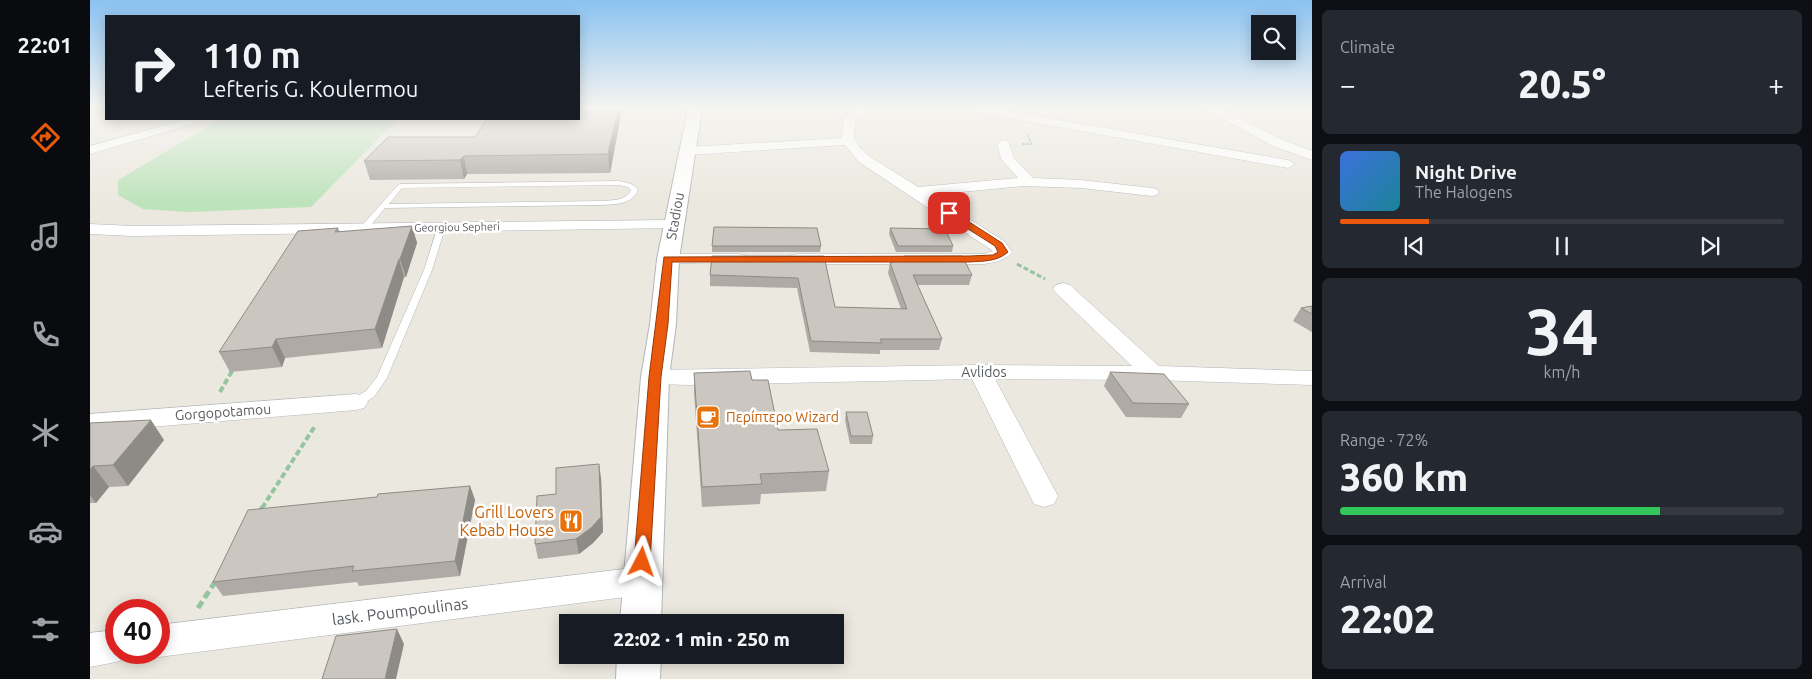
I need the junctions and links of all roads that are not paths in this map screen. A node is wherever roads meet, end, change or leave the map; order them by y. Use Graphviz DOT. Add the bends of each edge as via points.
graph roads {
  1 [pos="123,141"];
  2 [pos="689,141"];
  3 [pos="848,141"];
  4 [pos="1155,141"];
  5 [pos="1273,141"];
  6 [pos="1003,144"];
  7 [pos="90,150"];
  8 [pos="687,151"];
  9 [pos="1312,156"];
  10 [pos="1288,164"];
  11 [pos="1029,182"];
  12 [pos="916,192"];
  13 [pos="1152,192"];
  14 [pos="382,206"];
  15 [pos="673,225"];
  16 [pos="362,228"];
  17 [pos="441,228"];
  18 [pos="90,229"];
  19 [pos="668,259"];
  20 [pos="755,259"];
  21 [pos="785,259"];
  22 [pos="1063,289"];
  23 [pos="980,372"];
  24 [pos="1153,373"];
  25 [pos="655,377"];
  26 [pos="1312,378"];
  27 [pos="356,402"];
  28 [pos="90,423"];
  29 [pos="1044,496"];
  30 [pos="641,581"];
  31 [pos="640,614"];
  32 [pos="170,640"];
  33 [pos="105,648"];
  34 [pos="90,650"];
  35 [pos="639,664"];
  36 [pos="638,679"];
  1 -- 7 [label="street"];
  2 -- 8 [label="street, Stadiou"];
  3 -- 8 [label="street"];
  3 -- 12 [label="street" via="864,159"];
  4 -- 10 [label="street"];
  5 -- 9 [label="street"];
  6 -- 11 [label="street" via="1008,159"];
  8 -- 15 [label="street, Stadiou"];
  11 -- 12 [label="street"];
  11 -- 13 [label="street"];
  12 -- 21 [label="street" via="998,245 1003,252 984,259"];
  14 -- 14 [label="lane" via="400,186 619,183 630,185 635,190 632,196 621,201 602,203"];
  14 -- 16 [label="lane"];
  15 -- 17 [label="street, Georgiou Sepheri"];
  15 -- 19 [label="street, Stadiou"];
  16 -- 17 [label="street, Georgiou Sepheri"];
  16 -- 18 [label="street, Georgiou Sepheri" via="133,232"];
  17 -- 27 [label="lane" via="428,270 382,378 370,394"];
  19 -- 20 [label="street"];
  19 -- 25 [label="street, Stadiou"];
  22 -- 24 [label="street"];
  23 -- 24 [label="street, Avlidos"];
  23 -- 25 [label="street, Avlidos"];
  23 -- 29 [label="street"];
  24 -- 26 [label="street, Avlidos"];
  25 -- 30 [label="street, Stadiou"];
  27 -- 28 [label="street, Gorgopotamou"];
  30 -- 31 [label="street, Stadiou"];
  30 -- 32 [label="street, lask. Poumpoulinas"];
  33 -- 34 [label="street"];
  35 -- 36 [label="street"];
}
